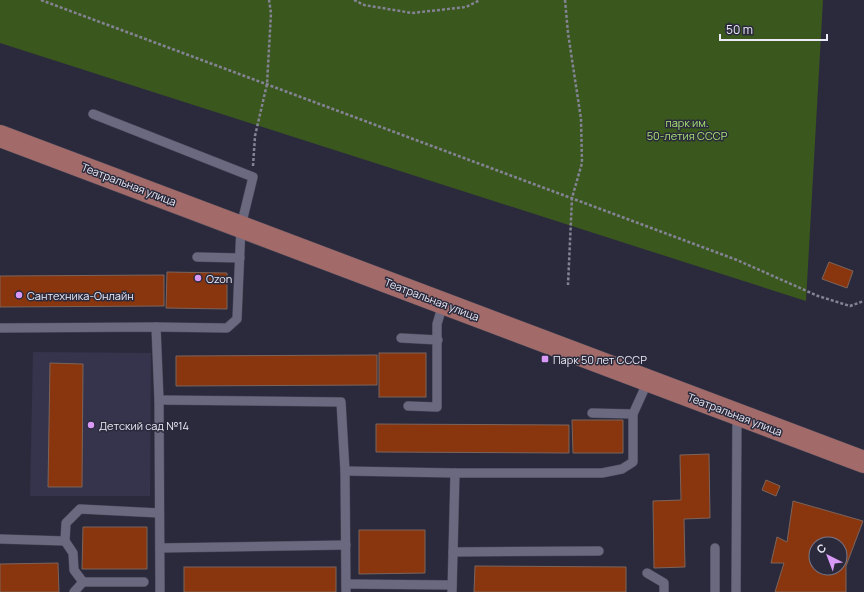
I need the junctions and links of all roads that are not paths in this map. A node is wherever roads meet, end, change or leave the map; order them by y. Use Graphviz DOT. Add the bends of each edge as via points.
graph roads {
  1 [pos="93,114"];
  2 [pos="0,136"];
  3 [pos="241,226"];
  4 [pos="197,257"];
  5 [pos="240,258"];
  6 [pos="443,304"];
  7 [pos="156,327"];
  8 [pos="0,328"];
  9 [pos="401,338"];
  10 [pos="438,340"];
  11 [pos="648,381"];
  12 [pos="159,400"];
  13 [pos="408,406"];
  14 [pos="592,413"];
  15 [pos="633,414"];
  16 [pos="737,415"];
  17 [pos="864,462"];
  18 [pos="345,471"];
  19 [pos="455,474"];
  20 [pos="159,513"];
  21 [pos="0,539"];
  22 [pos="65,541"];
  23 [pos="346,546"];
  24 [pos="160,548"];
  25 [pos="714,548"];
  26 [pos="599,551"];
  27 [pos="453,552"];
  28 [pos="647,573"];
  29 [pos="83,582"];
  30 [pos="144,582"];
  31 [pos="346,588"];
  32 [pos="452,588"];
  33 [pos="74,592"];
  34 [pos="160,592"];
  35 [pos="664,592"];
  36 [pos="715,592"];
  37 [pos="736,592"];
  1 -- 3 [label="lane" via="253,177"];
  2 -- 3 [label="main road, Театральная улица"];
  3 -- 5 [label="lane"];
  3 -- 6 [label="main road, Театральная улица"];
  4 -- 5 [label="lane"];
  5 -- 7 [label="lane" via="237,319 228,328"];
  6 -- 10 [label="lane" via="437,324"];
  6 -- 11 [label="main road, Театральная улица"];
  7 -- 8 [label="lane"];
  7 -- 12 [label="lane"];
  9 -- 10 [label="lane"];
  10 -- 13 [label="lane" via="437,407"];
  11 -- 15 [label="lane"];
  11 -- 16 [label="main road, Театральная улица"];
  12 -- 18 [label="lane" via="341,402"];
  12 -- 20 [label="lane"];
  14 -- 15 [label="lane"];
  15 -- 19 [label="lane" via="633,462 622,469 602,473"];
  16 -- 17 [label="main road, Театральная улица"];
  16 -- 37 [label="lane"];
  18 -- 19 [label="lane"];
  18 -- 23 [label="lane"];
  19 -- 27 [label="lane"];
  20 -- 22 [label="lane" via="80,509 66,523"];
  20 -- 24 [label="lane"];
  21 -- 22 [label="lane"];
  22 -- 29 [label="lane" via="73,553 74,570"];
  23 -- 24 [label="lane"];
  23 -- 31 [label="lane"];
  24 -- 34 [label="lane"];
  25 -- 36 [label="lane"];
  26 -- 27 [label="lane"];
  27 -- 32 [label="lane"];
  28 -- 35 [label="lane" via="664,583"];
  29 -- 30 [label="lane"];
  29 -- 33 [label="lane"];
  31 -- 32 [label="lane"];
}
